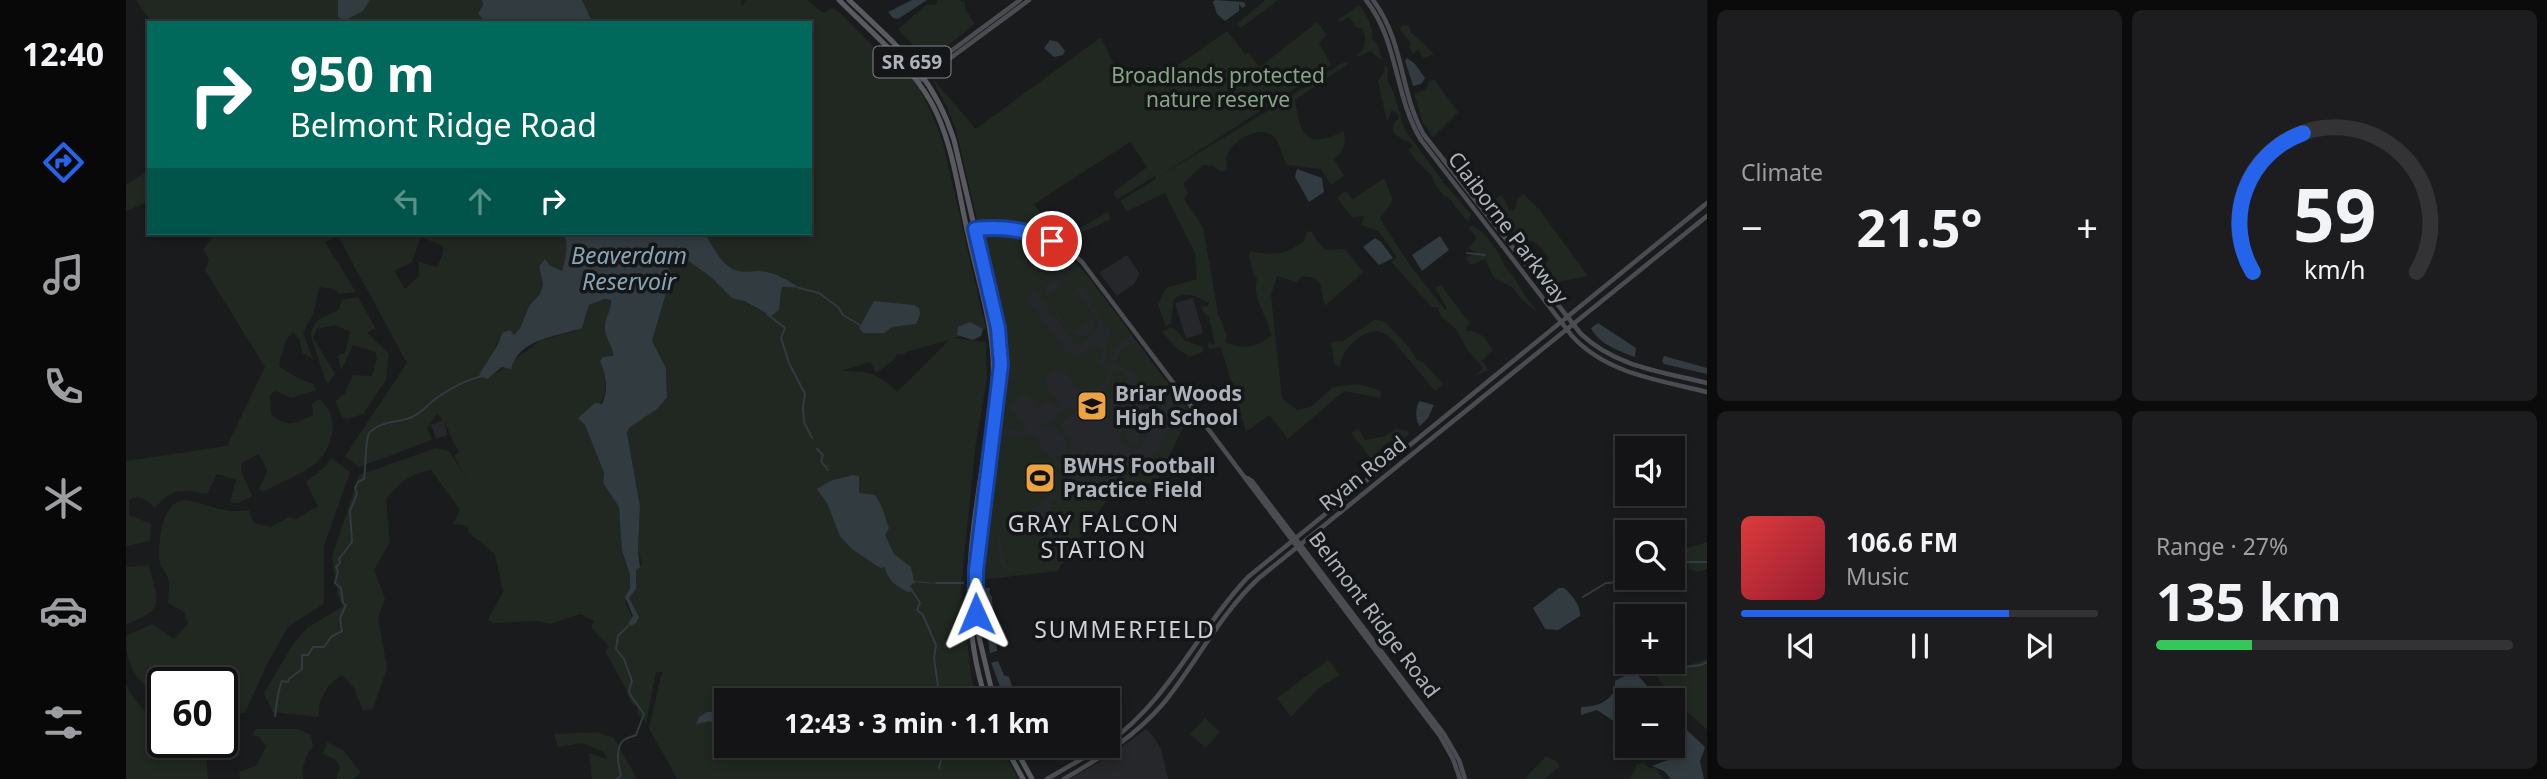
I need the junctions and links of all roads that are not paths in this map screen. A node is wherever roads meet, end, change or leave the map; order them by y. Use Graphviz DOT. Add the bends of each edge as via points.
graph roads {
  1 [pos="839,0"];
  2 [pos="849,0"];
  3 [pos="1020,0"];
  4 [pos="1029,0"];
  5 [pos="1366,0"];
  6 [pos="1373,0"];
  7 [pos="923,75"];
  8 [pos="916,80"];
  9 [pos="1707,203"];
  10 [pos="1707,216"];
  11 [pos="975,229"];
  12 [pos="967,231"];
  13 [pos="1567,317"];
  14 [pos="1560,322"];
  15 [pos="1573,325"];
  16 [pos="1567,330"];
  17 [pos="1707,383"];
  18 [pos="1707,392"];
  19 [pos="1294,540"];
  20 [pos="1299,546"];
  21 [pos="983,688"];
  22 [pos="992,688"];
  23 [pos="1120,733"];
  24 [pos="1012,758"];
  25 [pos="1021,758"];
  26 [pos="1082,758"];
  27 [pos="1023,779"];
  28 [pos="1032,779"];
  29 [pos="1047,779"];
  30 [pos="1064,779"];
  31 [pos="1463,779"];
  1 -- 8 [label="main road, SR 659"];
  2 -- 7 [label="main road, SR 659"];
  3 -- 7 [label="main road"];
  4 -- 7 [label="main road"];
  5 -- 14 [label="main road, Claiborne Parkway" via="1386,34 1417,134"];
  6 -- 13 [label="main road, Claiborne Parkway" via="1394,38 1424,135"];
  7 -- 8 [label="main road"];
  7 -- 11 [label="main road, SR 659" via="948,121"];
  8 -- 12 [label="main road, SR 659" via="943,128"];
  9 -- 13 [label="main road, Ryan Road"];
  10 -- 15 [label="main road, Ryan Road"];
  11 -- 12 [label="main road, Belmont Ridge Road"];
  11 -- 19 [label="main road, Belmont Ridge Road" via="1025,230 1076,257"];
  11 -- 22 [label="main road" via="998,328 1001,365 976,579 979,637"];
  12 -- 21 [label="main road" via="993,362 968,581 971,642"];
  13 -- 14 [label="main road, Ryan Road"];
  13 -- 15 [label="main road, Claiborne Parkway"];
  14 -- 16 [label="main road, Claiborne Parkway"];
  14 -- 19 [label="main road, Ryan Road"];
  15 -- 16 [label="main road, Ryan Road"];
  15 -- 17 [label="main road, Claiborne Parkway" via="1612,357"];
  16 -- 18 [label="main road, Claiborne Parkway" via="1589,353 1610,365"];
  16 -- 20 [label="main road, Ryan Road"];
  19 -- 20 [label="main road, Belmont Ridge Road"];
  19 -- 23 [label="main road, Ryan Road" via="1235,591 1156,699"];
  20 -- 30 [label="main road, Ryan Road" via="1236,603 1144,724"];
  20 -- 31 [label="main road, Belmont Ridge Road" via="1444,734 1460,760"];
  24 -- 27 [label="main road"];
  25 -- 28 [label="main road"];
  26 -- 29 [label="main road, Ryan Road"];
}
